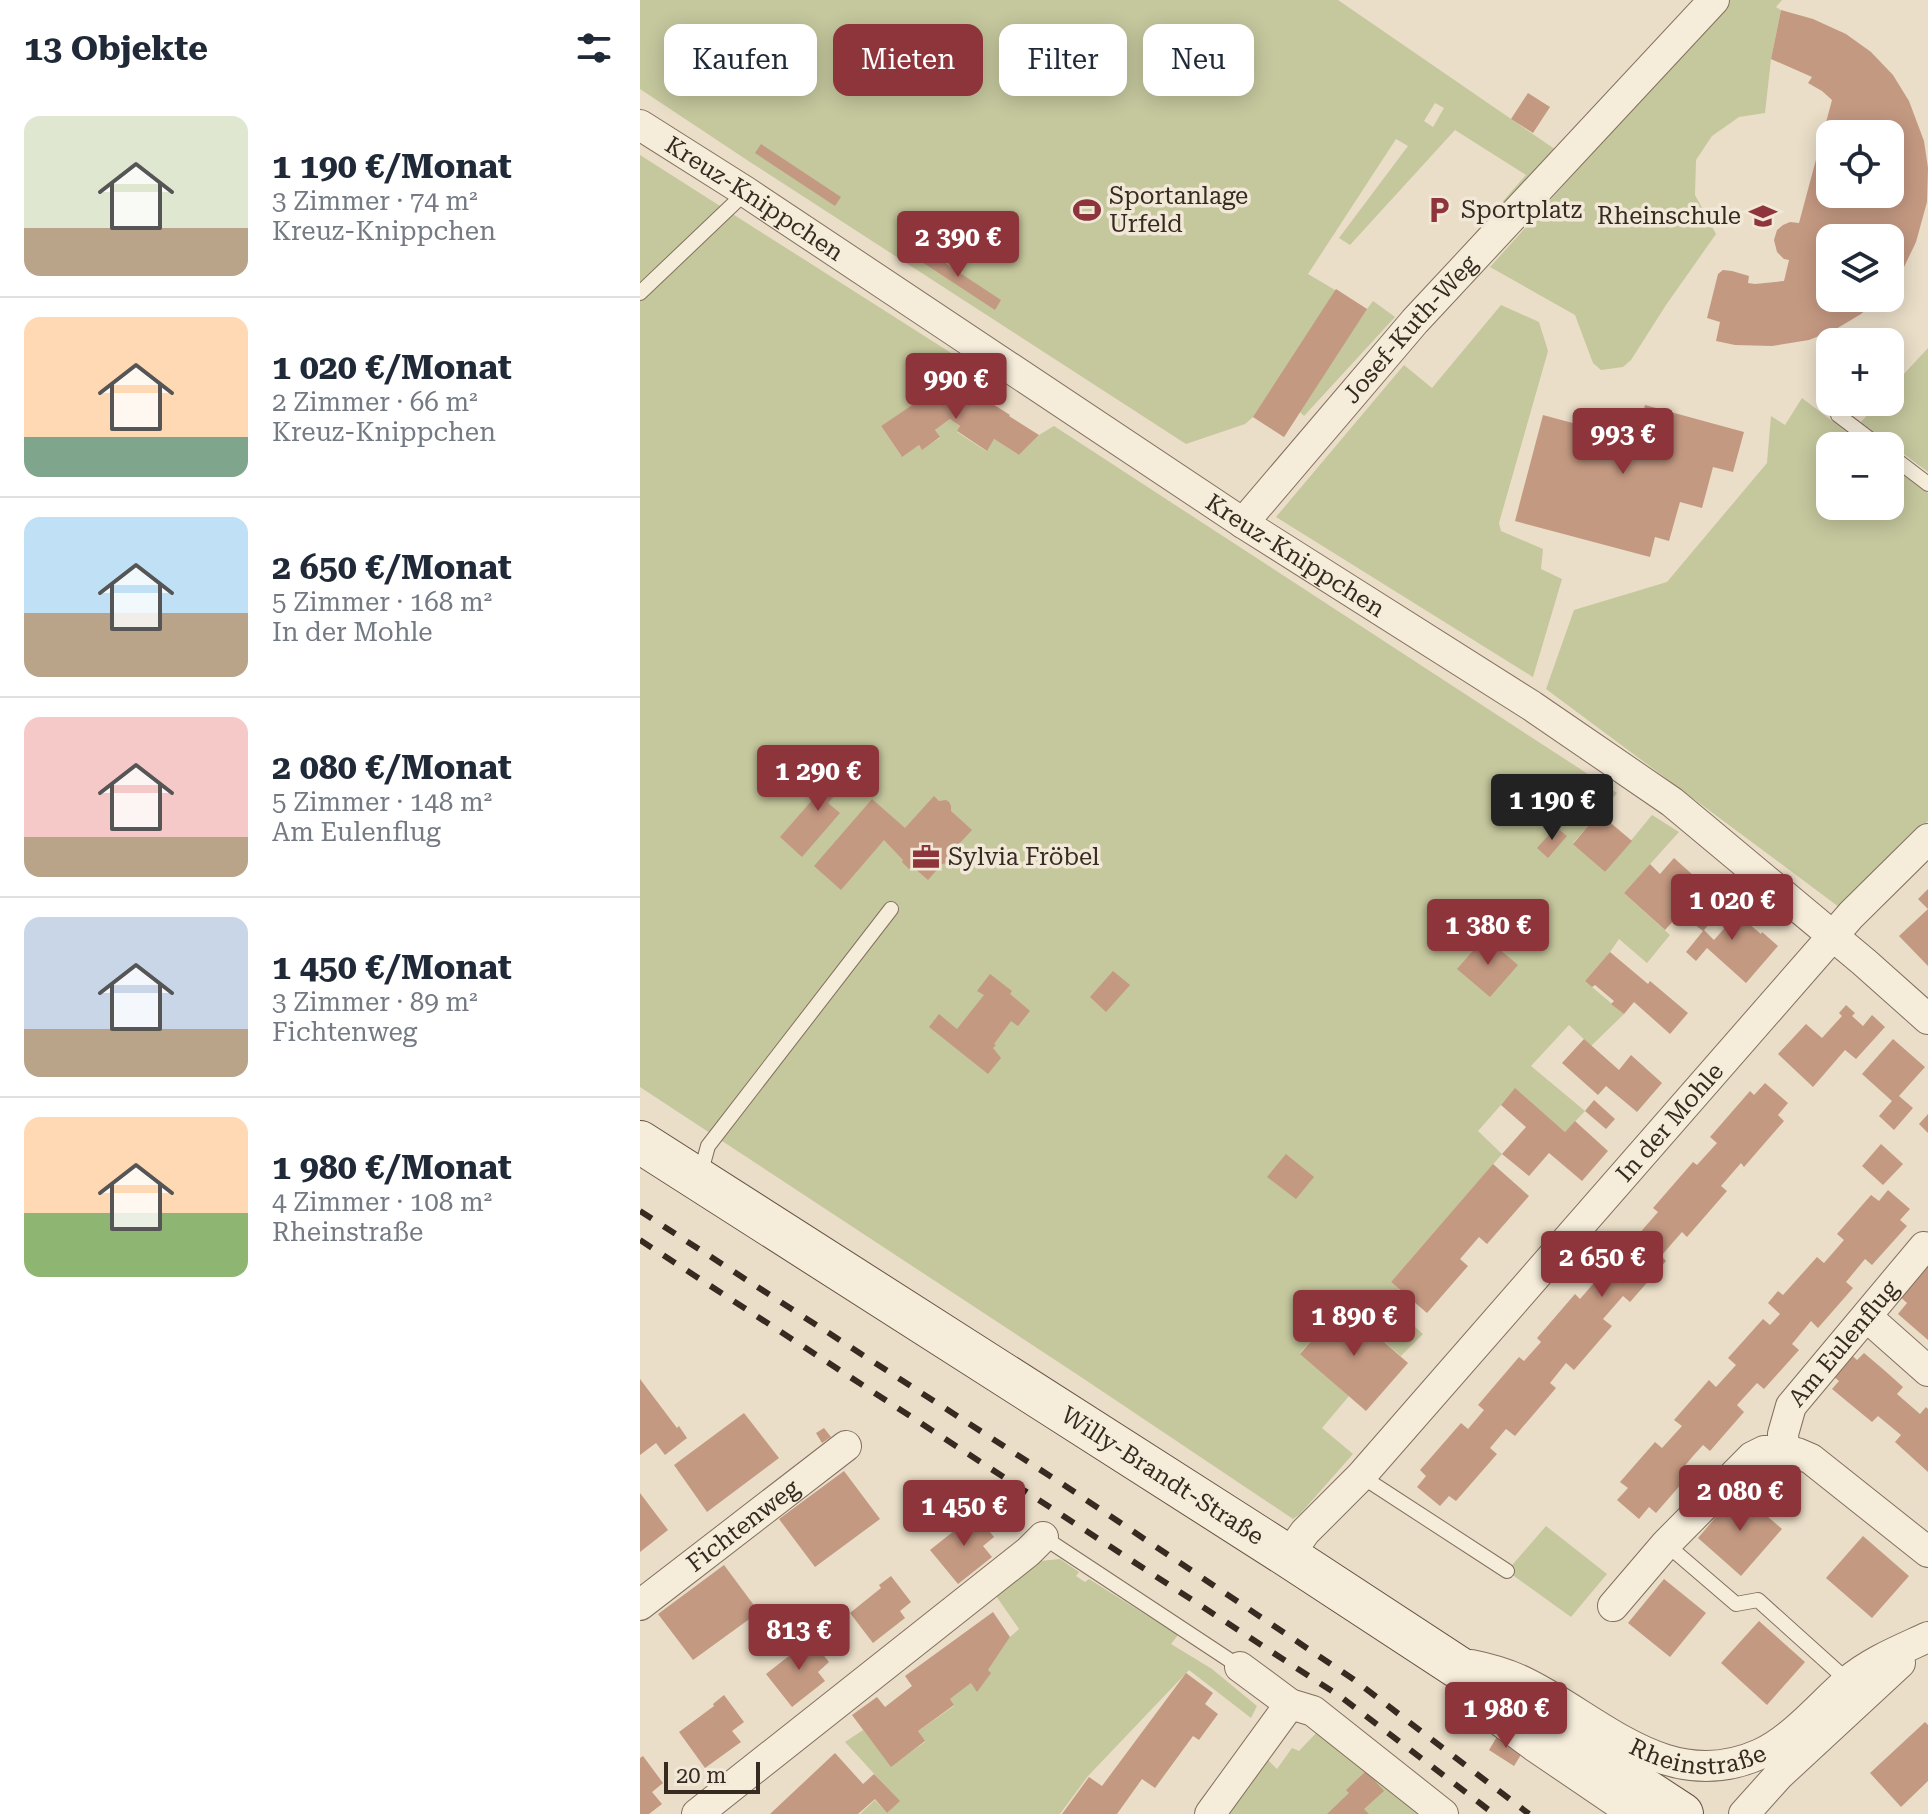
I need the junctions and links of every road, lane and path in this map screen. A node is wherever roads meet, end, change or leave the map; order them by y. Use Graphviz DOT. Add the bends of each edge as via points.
graph roads {
  1 [pos="1714,0"];
  2 [pos="640,125"];
  3 [pos="746,192"];
  4 [pos="640,293"];
  5 [pos="1839,416"];
  6 [pos="1860,432"];
  7 [pos="1904,466"];
  8 [pos="1928,484"];
  9 [pos="1243,523"];
  10 [pos="1928,839"];
  11 [pos="891,909"];
  12 [pos="1833,937"];
  13 [pos="1928,1019"];
  14 [pos="640,1142"];
  15 [pos="698,1179"];
  16 [pos="1924,1247"];
  17 [pos="1867,1317"];
  18 [pos="1928,1371"];
  19 [pos="846,1446"];
  20 [pos="1784,1450"];
  21 [pos="1361,1476"];
  22 [pos="1043,1537"];
  23 [pos="1666,1544"];
  24 [pos="1928,1552"];
  25 [pos="1288,1556"];
  26 [pos="1507,1571"];
  27 [pos="640,1605"];
  28 [pos="1613,1606"];
  29 [pos="1928,1637"];
  30 [pos="1451,1661"];
  31 [pos="1240,1667"];
  32 [pos="1848,1681"];
  33 [pos="1290,1704"];
  34 [pos="697,1814"];
  35 [pos="1210,1814"];
  36 [pos="1443,1814"];
  37 [pos="1634,1814"];
  38 [pos="1682,1814"];
  39 [pos="1744,1814"];
  1 -- 9 [label="street, Josef-Kuth-Weg" via="1415,321"];
  2 -- 3 [label="street, Kreuz-Knippchen"];
  3 -- 4 [label="lane"];
  3 -- 9 [label="street, Kreuz-Knippchen"];
  5 -- 6 [label="lane"];
  7 -- 8 [label="lane"];
  9 -- 12 [label="street, Kreuz-Knippchen" via="1532,706 1672,802"];
  10 -- 12 [label="street, In der Mohle"];
  11 -- 15 [label="lane" via="708,1146"];
  12 -- 13 [label="street, Kreuz-Knippchen"];
  12 -- 21 [label="street, In der Mohle"];
  14 -- 15 [label="main road, Willy-Brandt-Straße"];
  15 -- 25 [label="main road, Willy-Brandt-Straße"];
  16 -- 17 [label="street, Am Eulenflug"];
  17 -- 18 [label="street"];
  17 -- 20 [label="street, Am Eulenflug" via="1791,1406"];
  19 -- 27 [label="street, Fichtenweg"];
  20 -- 23 [label="street" via="1752,1457"];
  20 -- 24 [label="street" via="1811,1459"];
  21 -- 25 [label="street, In der Mohle"];
  21 -- 26 [label="lane"];
  22 -- 31 [label="lane"];
  22 -- 34 [label="street"];
  23 -- 28 [label="street"];
  23 -- 32 [label="lane" via="1736,1604 1758,1600"];
  25 -- 30 [label="main road, Willy-Brandt-Straße"];
  29 -- 32 [label="street, Rheinstraße" via="1870,1664"];
  29 -- 39 [label="street, Rheinstraße"];
  30 -- 32 [label="street, Rheinstraße" via="1500,1671 1635,1747 1669,1762 1696,1766 1720,1766 1760,1755"];
  30 -- 37 [label="street" via="1480,1706"];
  30 -- 38 [label="main road, Willy-Brandt-Straße"];
  31 -- 33 [label="street"];
  33 -- 35 [label="street"];
  33 -- 36 [label="street" via="1313,1711"];
}
